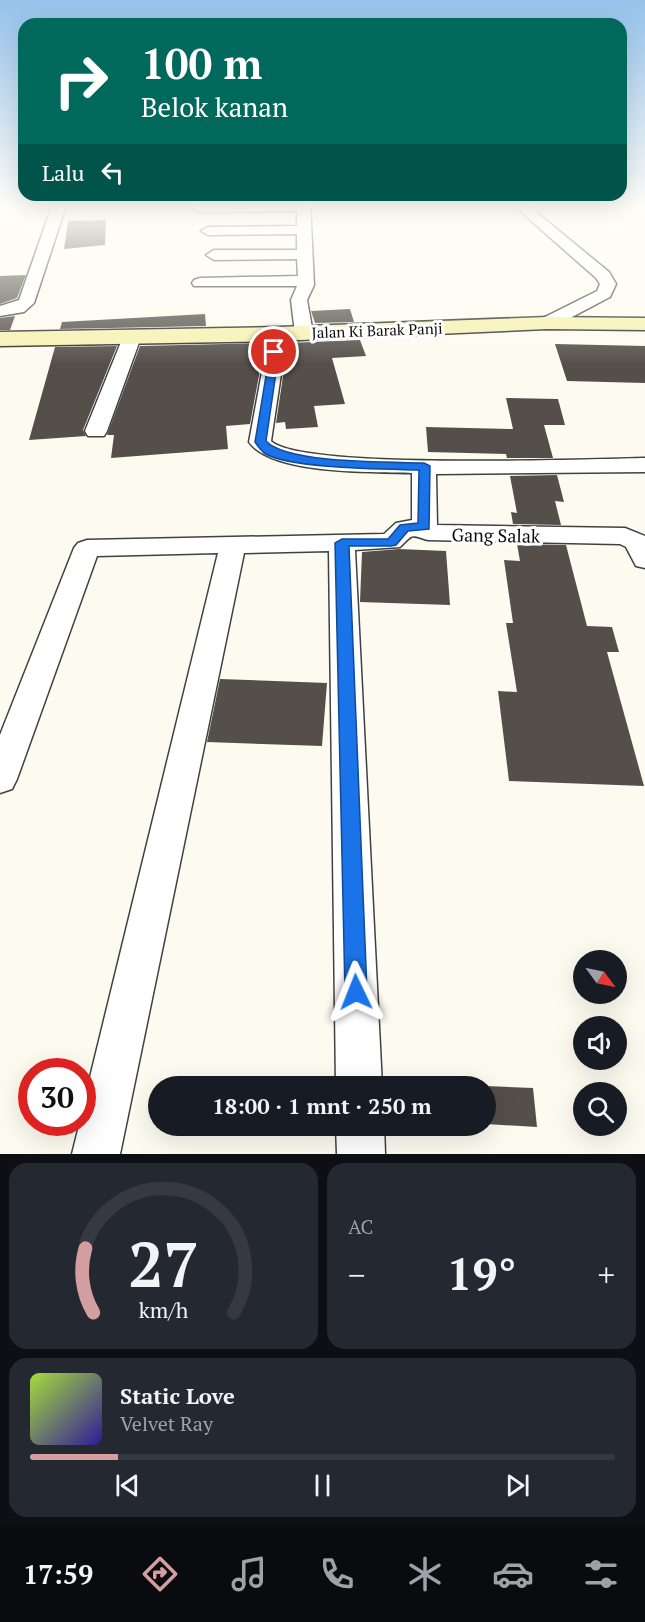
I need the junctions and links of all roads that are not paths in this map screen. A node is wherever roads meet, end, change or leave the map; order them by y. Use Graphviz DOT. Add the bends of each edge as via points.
graph roads {
  1 [pos="42,257"];
  2 [pos="305,257"];
  3 [pos="581,257"];
  4 [pos="306,281"];
  5 [pos="201,283"];
  6 [pos="0,311"];
  7 [pos="547,323"];
  8 [pos="645,324"];
  9 [pos="304,333"];
  10 [pos="278,334"];
  11 [pos="132,337"];
  12 [pos="0,339"];
  13 [pos="96,431"];
  14 [pos="645,465"];
  15 [pos="424,466"];
  16 [pos="424,526"];
  17 [pos="342,543"];
  18 [pos="233,545"];
  19 [pos="645,560"];
  20 [pos="0,779"];
  21 [pos="359,1076"];
  22 [pos="360,1136"];
  23 [pos="96,1154"];
  24 [pos="361,1154"];
  1 -- 6 [label="street" via="27,303"];
  2 -- 4 [label="street"];
  3 -- 7 [label="street" via="603,275 608,284 604,294"];
  4 -- 5 [label="street"];
  4 -- 9 [label="street" via="299,300"];
  7 -- 8 [label="street, Jalan Ki Barak Panji"];
  7 -- 9 [label="street, Jalan Ki Barak Panji"];
  9 -- 10 [label="street, Jalan Ki Barak Panji"];
  10 -- 11 [label="street, Jalan Ki Barak Panji"];
  10 -- 15 [label="street" via="260,442 268,450 287,457 348,464"];
  11 -- 12 [label="street, Jalan Ki Barak Panji"];
  11 -- 13 [label="street"];
  14 -- 15 [label="street"];
  15 -- 16 [label="street"];
  16 -- 17 [label="street" via="405,528 391,542"];
  16 -- 19 [label="street, Gang Salak" via="434,534 624,536 637,542"];
  17 -- 18 [label="street"];
  17 -- 21 [label="street"];
  18 -- 20 [label="street" via="87,548"];
  18 -- 23 [label="street"];
  22 -- 24 [label="street"];
}
